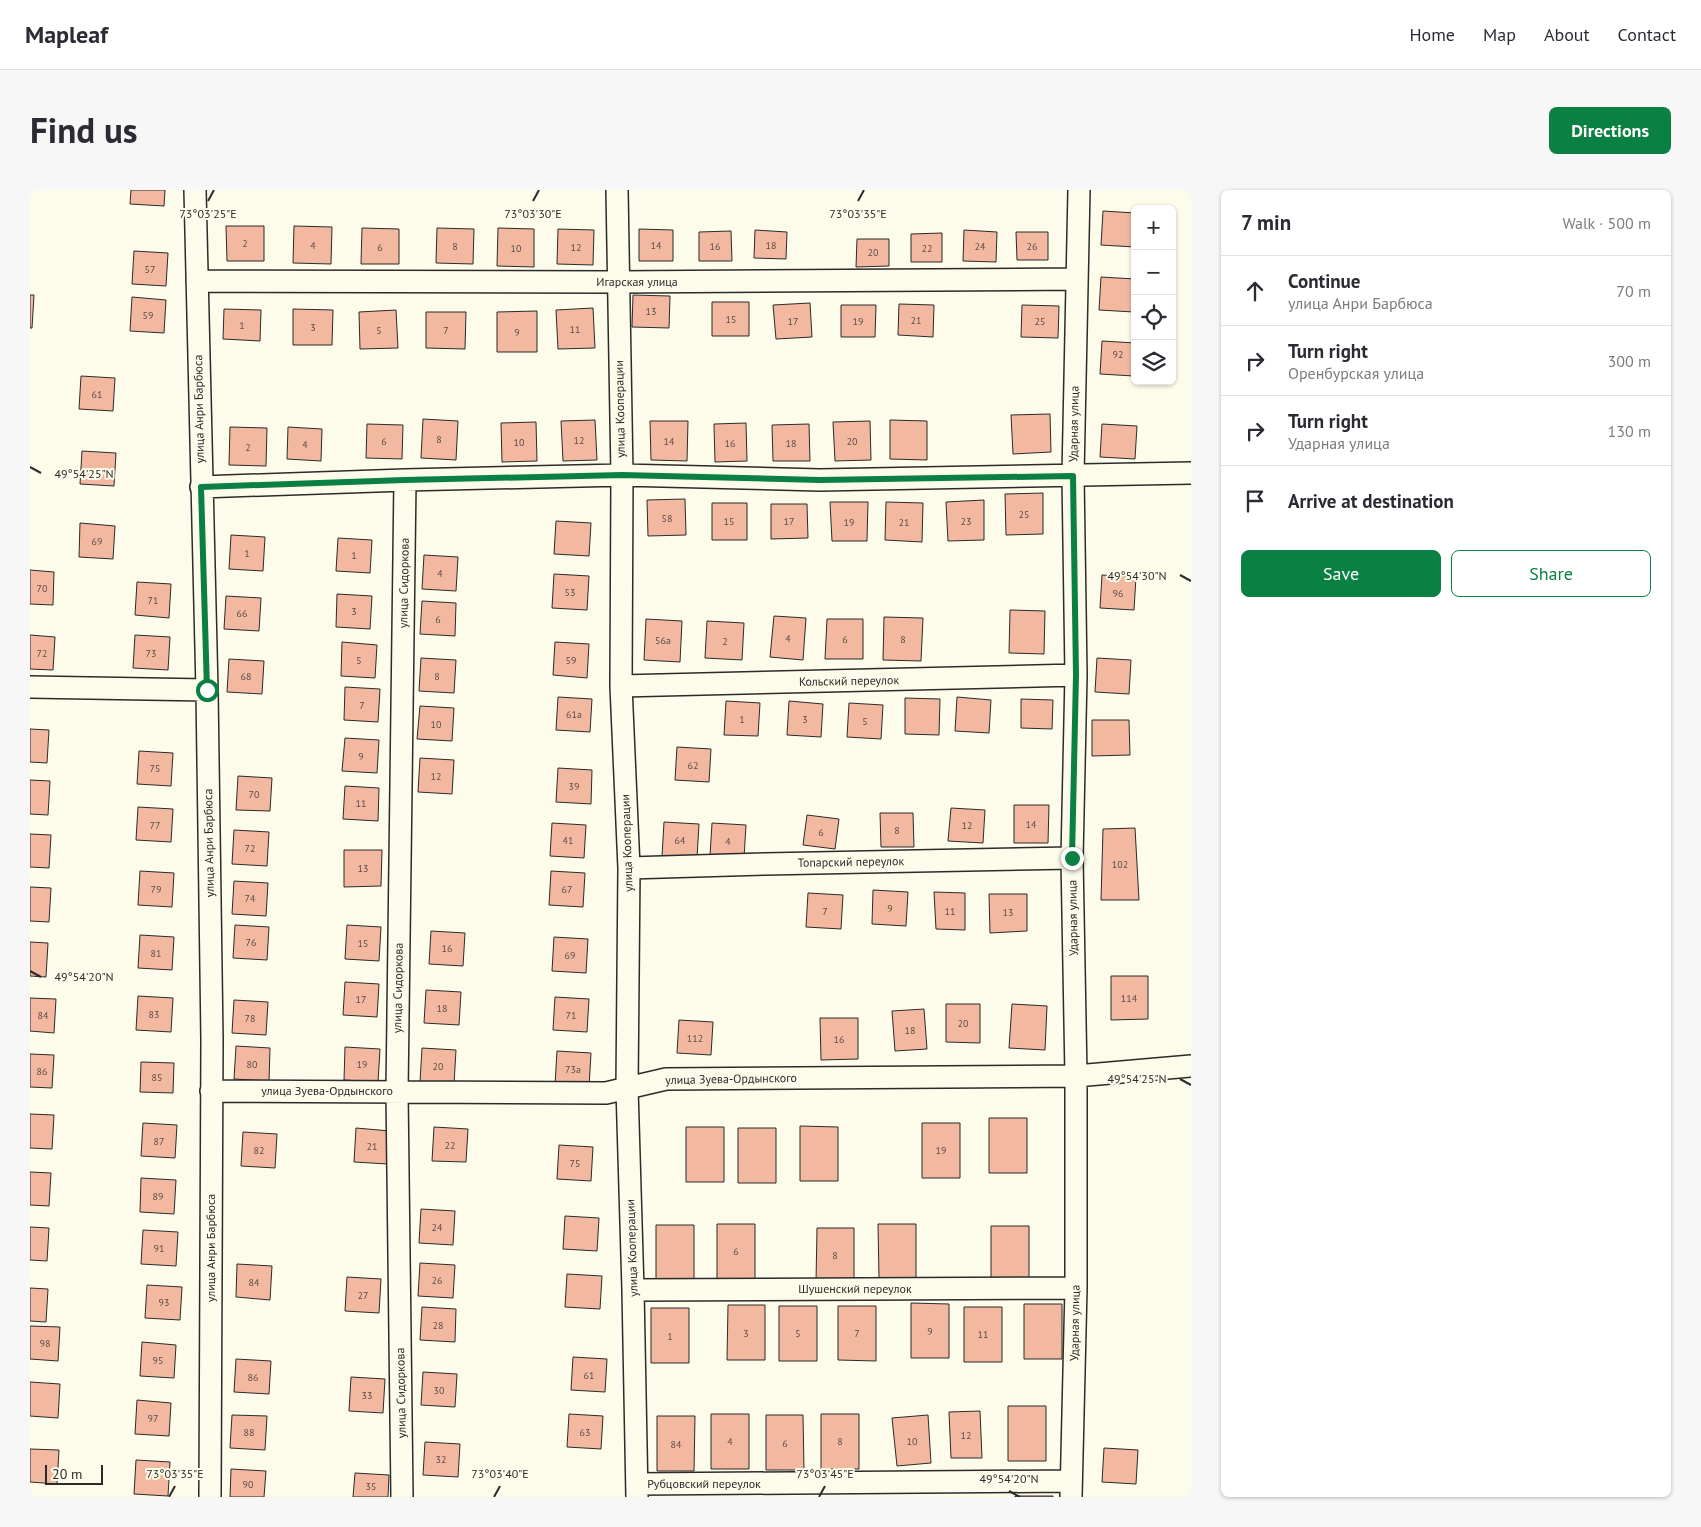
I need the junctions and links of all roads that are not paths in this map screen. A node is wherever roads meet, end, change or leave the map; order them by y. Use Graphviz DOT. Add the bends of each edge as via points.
graph roads {
  1 [pos="195,190"];
  2 [pos="617,190"];
  3 [pos="1079,190"];
  4 [pos="1077,279"];
  5 [pos="197,281"];
  6 [pos="618,282"];
  7 [pos="1191,473"];
  8 [pos="622,475"];
  9 [pos="1073,476"];
  10 [pos="405,480"];
  11 [pos="201,487"];
  12 [pos="1076,675"];
  13 [pos="621,686"];
  14 [pos="30,687"];
  15 [pos="207,690"];
  16 [pos="1072,858"];
  17 [pos="629,868"];
  18 [pos="1191,1066"];
  19 [pos="1076,1076"];
  20 [pos="627,1088"];
  21 [pos="211,1090"];
  22 [pos="397,1092"];
  23 [pos="1076,1288"];
  24 [pos="633,1290"];
  25 [pos="1071,1489"];
  26 [pos="637,1491"];
  27 [pos="210,1497"];
  28 [pos="402,1497"];
  1 -- 5 [label="street, улица Анри Барбюса"];
  2 -- 6 [label="street, улица Кооперации"];
  3 -- 4 [label="street, Ударная улица"];
  4 -- 6 [label="street, Игарская улица"];
  4 -- 9 [label="street, Ударная улица"];
  5 -- 6 [label="street, Игарская улица"];
  5 -- 11 [label="street, улица Анри Барбюса"];
  6 -- 8 [label="street, улица Кооперации"];
  7 -- 9 [label="street"];
  8 -- 9 [label="street" via="820,480"];
  8 -- 10 [label="street"];
  8 -- 13 [label="street, улица Кооперации"];
  9 -- 12 [label="street, Ударная улица"];
  10 -- 11 [label="street"];
  10 -- 22 [label="street, улица Сидоркова"];
  11 -- 15 [label="street, улица Анри Барбюса"];
  12 -- 13 [label="street, Кольский переулок"];
  12 -- 16 [label="street, Ударная улица"];
  13 -- 17 [label="street, улица Кооперации"];
  14 -- 15 [label="street"];
  15 -- 21 [label="street, улица Анри Барбюса"];
  16 -- 17 [label="street, Топарский переулок"];
  16 -- 19 [label="street, Ударная улица"];
  17 -- 20 [label="street, улица Кооперации"];
  18 -- 19 [label="street, улица Зуева-Ордынского"];
  19 -- 20 [label="street, улица Зуева-Ордынского" via="666,1079"];
  19 -- 23 [label="street, Ударная улица"];
  20 -- 22 [label="street, улица Зуева-Ордынского" via="606,1094"];
  20 -- 24 [label="street, улица Кооперации"];
  21 -- 22 [label="street, улица Зуева-Ордынского"];
  21 -- 27 [label="street, улица Анри Барбюса"];
  22 -- 28 [label="street, улица Сидоркова"];
  23 -- 24 [label="street, Шушенский переулок"];
  23 -- 25 [label="street, Ударная улица"];
  24 -- 26 [label="street, улица Кооперации"];
  25 -- 26 [label="street, Рубцовский переулок"];
}
